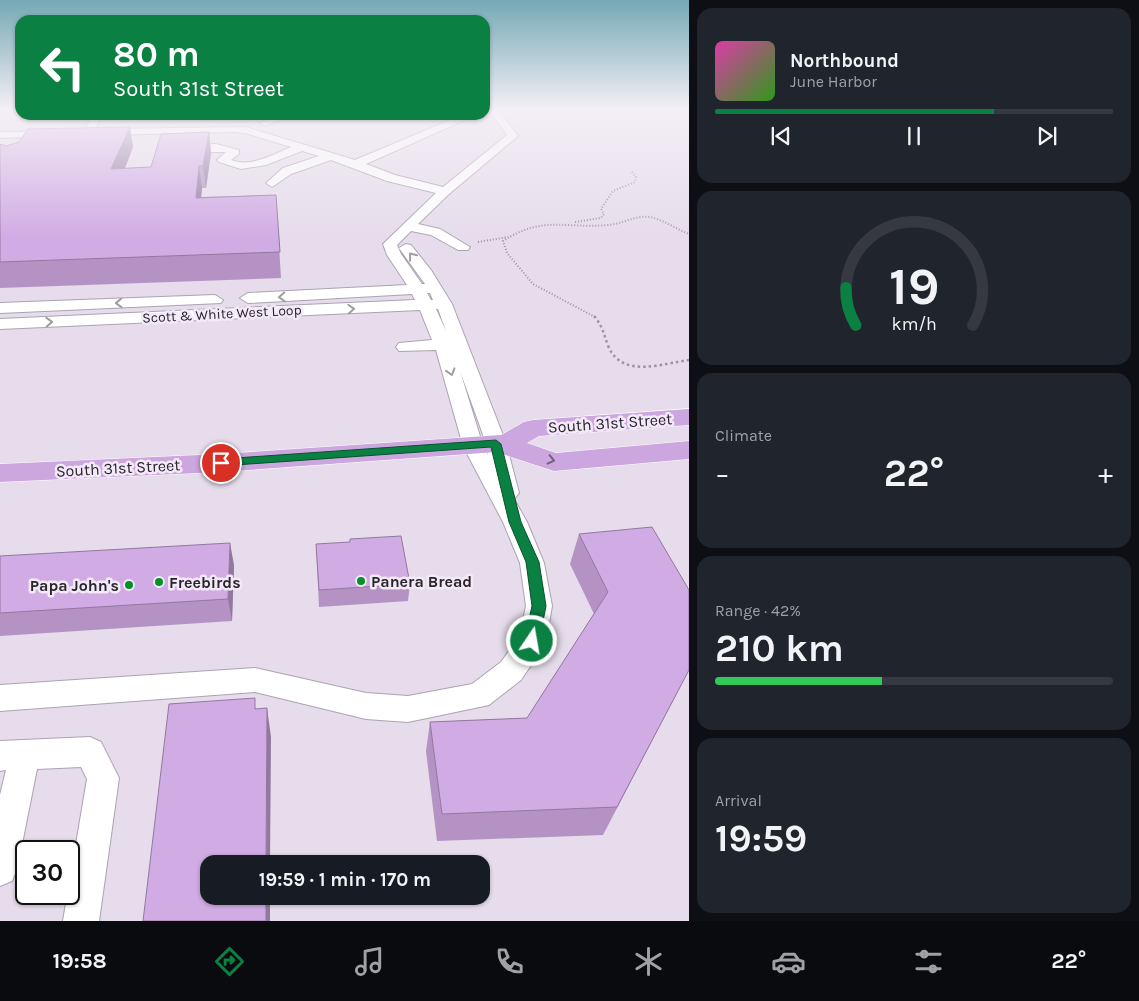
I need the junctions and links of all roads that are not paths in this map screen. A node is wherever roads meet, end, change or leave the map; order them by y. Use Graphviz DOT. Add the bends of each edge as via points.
graph roads {
  1 [pos="241,152"];
  2 [pos="288,152"];
  3 [pos="318,152"];
  4 [pos="361,152"];
  5 [pos="385,152"];
  6 [pos="490,152"];
  7 [pos="331,156"];
  8 [pos="376,156"];
  9 [pos="356,164"];
  10 [pos="272,183"];
  11 [pos="445,191"];
  12 [pos="404,232"];
  13 [pos="463,247"];
  14 [pos="435,288"];
  15 [pos="417,289"];
  16 [pos="319,302"];
  17 [pos="92,304"];
  18 [pos="444,304"];
  19 [pos="426,305"];
  20 [pos="0,308"];
  21 [pos="85,321"];
  22 [pos="0,324"];
  23 [pos="320,328"];
  24 [pos="79,339"];
  25 [pos="451,345"];
  26 [pos="405,347"];
  27 [pos="689,417"];
  28 [pos="491,445"];
  29 [pos="689,450"];
  30 [pos="0,473"];
  31 [pos="0,698"];
  32 [pos="13,755"];
  33 [pos="0,869"];
  34 [pos="80,921"];
  1 -- 2 [label="street" via="256,159 256,163"];
  3 -- 7 [label="street"];
  4 -- 8 [label="street"];
  5 -- 8 [label="street"];
  6 -- 11 [label="street"];
  7 -- 9 [label="street"];
  7 -- 10 [label="street" via="287,171"];
  8 -- 9 [label="street"];
  9 -- 11 [label="street" via="402,182"];
  11 -- 12 [label="street"];
  12 -- 13 [label="street" via="435,232"];
  14 -- 12 [label="street, one-way"];
  12 -- 15 [label="street" via="390,244"];
  14 -- 15 [label="street, Scott & White West Loop"];
  14 -- 18 [label="street"];
  15 -- 16 [label="street, Scott & White West Loop"];
  15 -- 19 [label="street"];
  16 -- 17 [label="street, Scott & White West Loop, one-way"];
  16 -- 19 [label="street, Scott & White West Loop, one-way"];
  16 -- 21 [label="street, Scott & White West Loop"];
  16 -- 23 [label="street"];
  17 -- 20 [label="street, Scott & White West Loop"];
  17 -- 21 [label="street"];
  18 -- 19 [label="street, Scott & White West Loop"];
  18 -- 25 [label="street"];
  19 -- 25 [label="street"];
  22 -- 21 [label="street, Scott & White West Loop, one-way"];
  21 -- 24 [label="street"];
  25 -- 26 [label="street"];
  25 -- 28 [label="street"];
  27 -- 28 [label="main road, South 31st Street" via="534,428"];
  28 -- 29 [label="main road, South 31st Street, one-way" via="554,462"];
  28 -- 30 [label="main road, South 31st Street"];
  28 -- 31 [label="street" via="515,522 532,562 539,606 532,641 511,671 479,696 408,708 366,706 255,680"];
  32 -- 33 [label="street"];
  32 -- 34 [label="street" via="90,752 103,778"];
}
